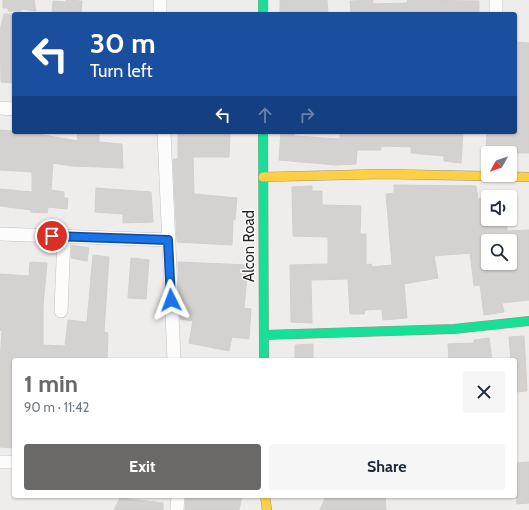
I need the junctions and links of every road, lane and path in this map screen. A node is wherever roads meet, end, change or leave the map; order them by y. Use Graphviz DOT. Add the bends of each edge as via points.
graph roads {
  1 [pos="160,0"];
  2 [pos="263,0"];
  3 [pos="496,0"];
  4 [pos="160,12"];
  5 [pos="263,12"];
  6 [pos="496,12"];
  7 [pos="0,108"];
  8 [pos="12,109"];
  9 [pos="164,134"];
  10 [pos="263,134"];
  11 [pos="263,177"];
  12 [pos="529,177"];
  13 [pos="0,234"];
  14 [pos="64,237"];
  15 [pos="168,240"];
  16 [pos="61,311"];
  17 [pos="529,321"];
  18 [pos="264,335"];
  19 [pos="174,358"];
  20 [pos="264,358"];
  21 [pos="0,462"];
  22 [pos="12,462"];
  23 [pos="178,498"];
  24 [pos="266,502"];
  25 [pos="177,510"];
  26 [pos="263,510"];
  1 -- 4 [label="street"];
  2 -- 5 [label="street"];
  3 -- 6 [label="street"];
  7 -- 8 [label="street"];
  9 -- 15 [label="street"];
  10 -- 11 [label="street, Alcon Road"];
  11 -- 12 [label="street" via="383,174"];
  11 -- 18 [label="street, Alcon Road"];
  13 -- 14 [label="street"];
  14 -- 15 [label="street"];
  14 -- 16 [label="street"];
  15 -- 19 [label="street"];
  17 -- 18 [label="street" via="454,329"];
  18 -- 20 [label="street, Alcon Road"];
  21 -- 22 [label="street"];
  23 -- 25 [label="street"];
  24 -- 26 [label="street"];
}
